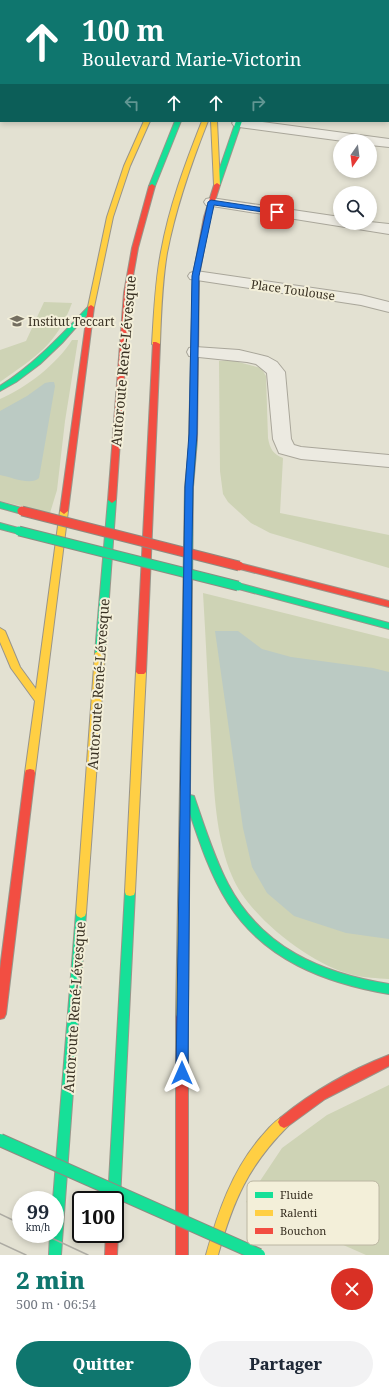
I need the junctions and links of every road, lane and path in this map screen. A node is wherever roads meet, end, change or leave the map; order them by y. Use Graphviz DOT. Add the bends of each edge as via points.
graph roads {
  1 [pos="147,122"];
  2 [pos="178,122"];
  3 [pos="205,122"];
  4 [pos="214,122"];
  5 [pos="239,122"];
  6 [pos="389,143"];
  7 [pos="217,185"];
  8 [pos="211,202"];
  9 [pos="333,221"];
  10 [pos="377,227"];
  11 [pos="389,229"];
  12 [pos="196,276"];
  13 [pos="91,307"];
  14 [pos="389,307"];
  15 [pos="194,352"];
  16 [pos="0,389"];
  17 [pos="389,462"];
  18 [pos="0,506"];
  19 [pos="0,526"];
  20 [pos="389,604"];
  21 [pos="389,626"];
  22 [pos="0,631"];
  23 [pos="38,699"];
  24 [pos="185,786"];
  25 [pos="389,989"];
  26 [pos="0,1014"];
  27 [pos="389,1060"];
  28 [pos="0,1140"];
  29 [pos="114,1191"];
  30 [pos="112,1243"];
  31 [pos="55,1255"];
  32 [pos="111,1255"];
  33 [pos="182,1255"];
  34 [pos="212,1255"];
  35 [pos="259,1255"];
  1 -- 13 [label="main road" via="127,166 110,216"];
  2 -- 31 [label="main road, Autoroute René-Lévesque" via="159,164 142,216 127,299"];
  3 -- 29 [label="main road, Autoroute René-Lévesque" via="182,179 172,213 160,274"];
  4 -- 7 [label="main road"];
  5 -- 6 [label="street"];
  5 -- 7 [label="main road"];
  7 -- 8 [label="main road"];
  8 -- 9 [label="street"];
  8 -- 12 [label="main road"];
  10 -- 11 [label="street"];
  12 -- 14 [label="street, Place Toulouse" via="342,297"];
  12 -- 15 [label="main road"];
  13 -- 16 [label="main road" via="39,363 22,377"];
  13 -- 23 [label="main road"];
  15 -- 17 [label="street" via="242,356 275,369 282,439 286,449"];
  15 -- 24 [label="main road" via="193,434 189,487"];
  18 -- 20 [label="main road, bridge"];
  19 -- 21 [label="main road, bridge"];
  22 -- 23 [label="main road" via="16,668"];
  23 -- 26 [label="main road"];
  24 -- 25 [label="main road" via="220,879 236,906 255,929 281,951 312,969 342,981"];
  24 -- 33 [label="main road"];
  27 -- 34 [label="main road" via="342,1081 310,1101 268,1136 232,1190 222,1214"];
  28 -- 35 [label="main road, bridge"];
  30 -- 32 [label="main road"];
}
